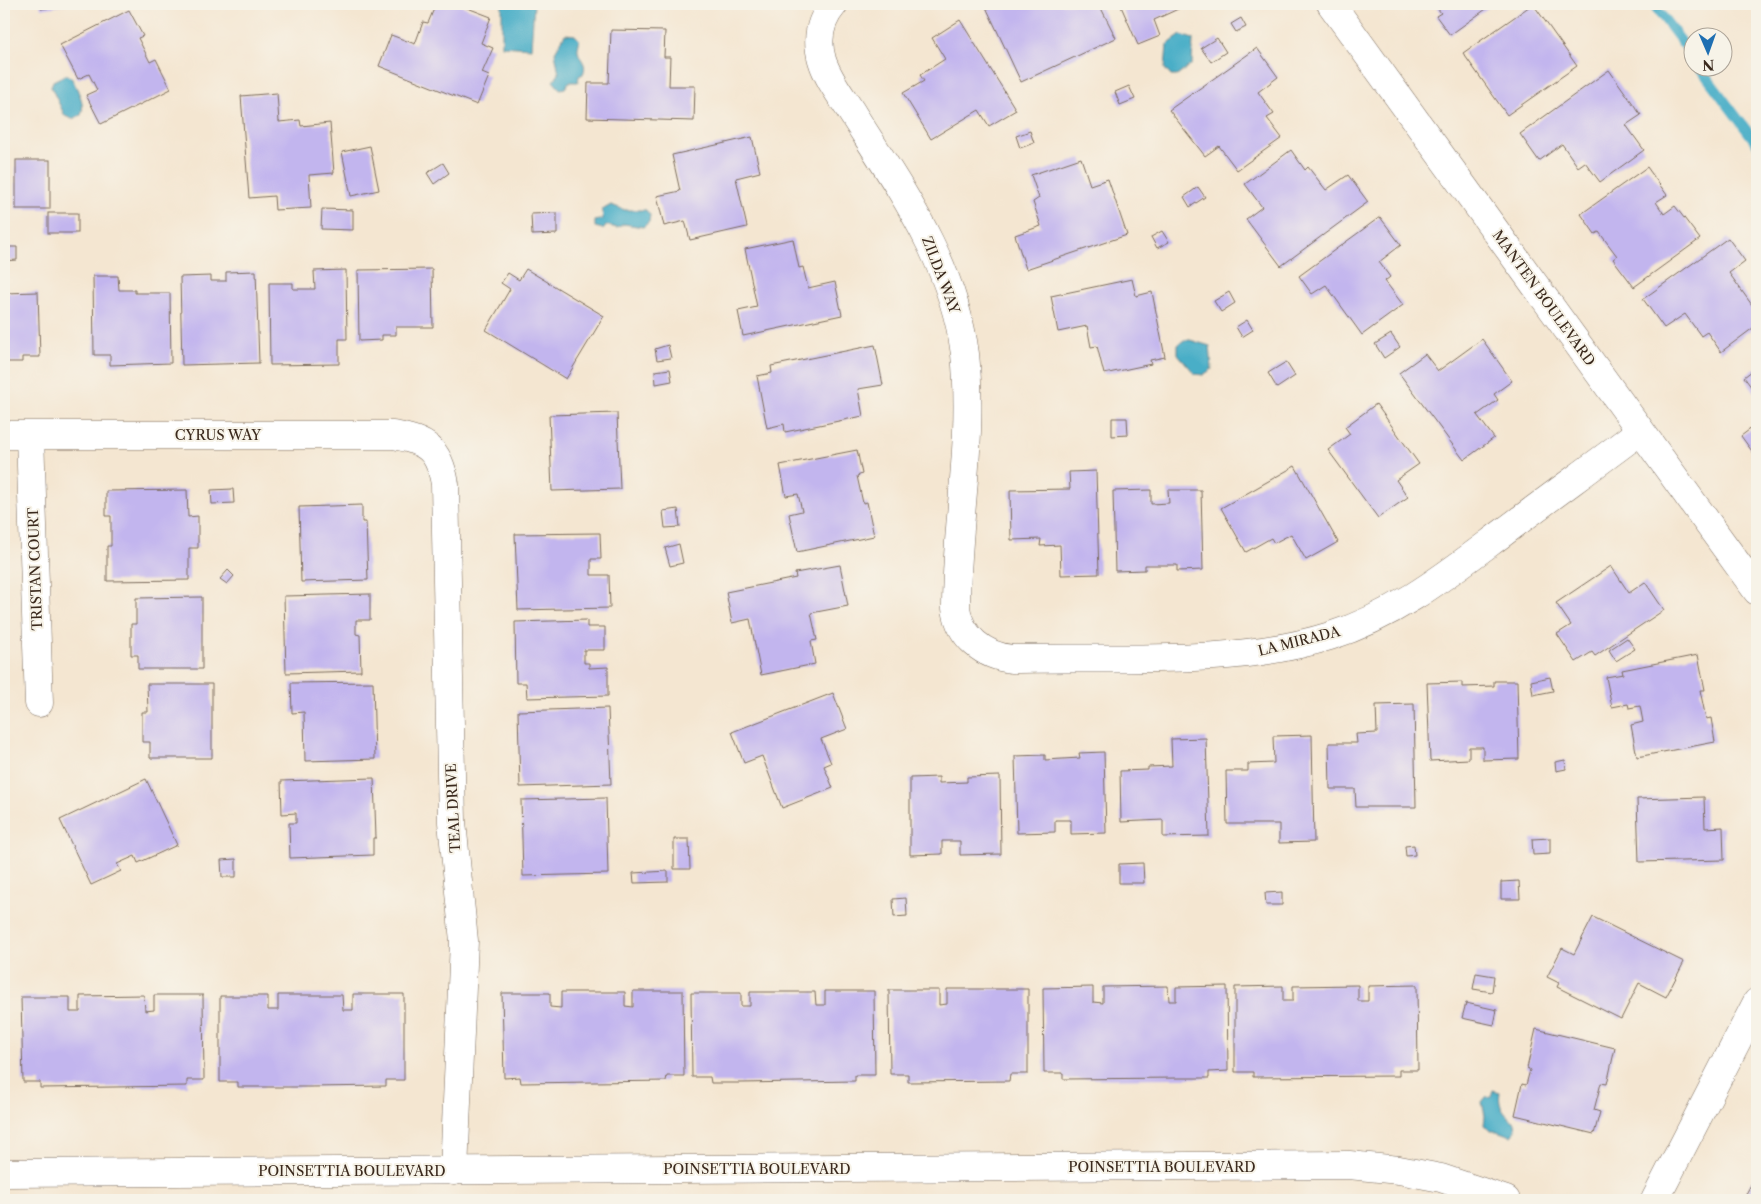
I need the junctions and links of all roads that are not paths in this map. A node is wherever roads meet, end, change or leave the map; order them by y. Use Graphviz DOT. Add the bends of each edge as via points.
graph roads {
  1 [pos="834,4"];
  2 [pos="1331,4"];
  3 [pos="1640,431"];
  4 [pos="17,435"];
  5 [pos="430,448"];
  6 [pos="1757,591"];
  7 [pos="965,633"];
  8 [pos="39,703"];
  9 [pos="1757,1002"];
  10 [pos="454,1171"];
  11 [pos="4,1173"];
  12 [pos="1506,1200"];
  13 [pos="1655,1200"];
  1 -- 7 [label="street, ZILDA WAY" via="819,32 824,66 926,236 948,285 960,330 966,377 966,433 956,608"];
  2 -- 3 [label="street, MANTEN BOULEVARD"];
  3 -- 6 [label="street, MANTEN BOULEVARD"];
  3 -- 7 [label="street, LA MIRADA" via="1426,591 1377,618 1332,636 1235,655 1012,659 987,652"];
  4 -- 5 [label="street, CYRUS WAY" via="393,435 419,441"];
  4 -- 8 [label="street, TRISTAN COURT"];
  5 -- 10 [label="street, TEAL DRIVE" via="438,458 445,484 452,822 464,941"];
  9 -- 13 [label="street"];
  10 -- 11 [label="street, POINSETTIA BOULEVARD"];
  10 -- 12 [label="street, POINSETTIA BOULEVARD" via="1349,1165 1442,1178"];
}
